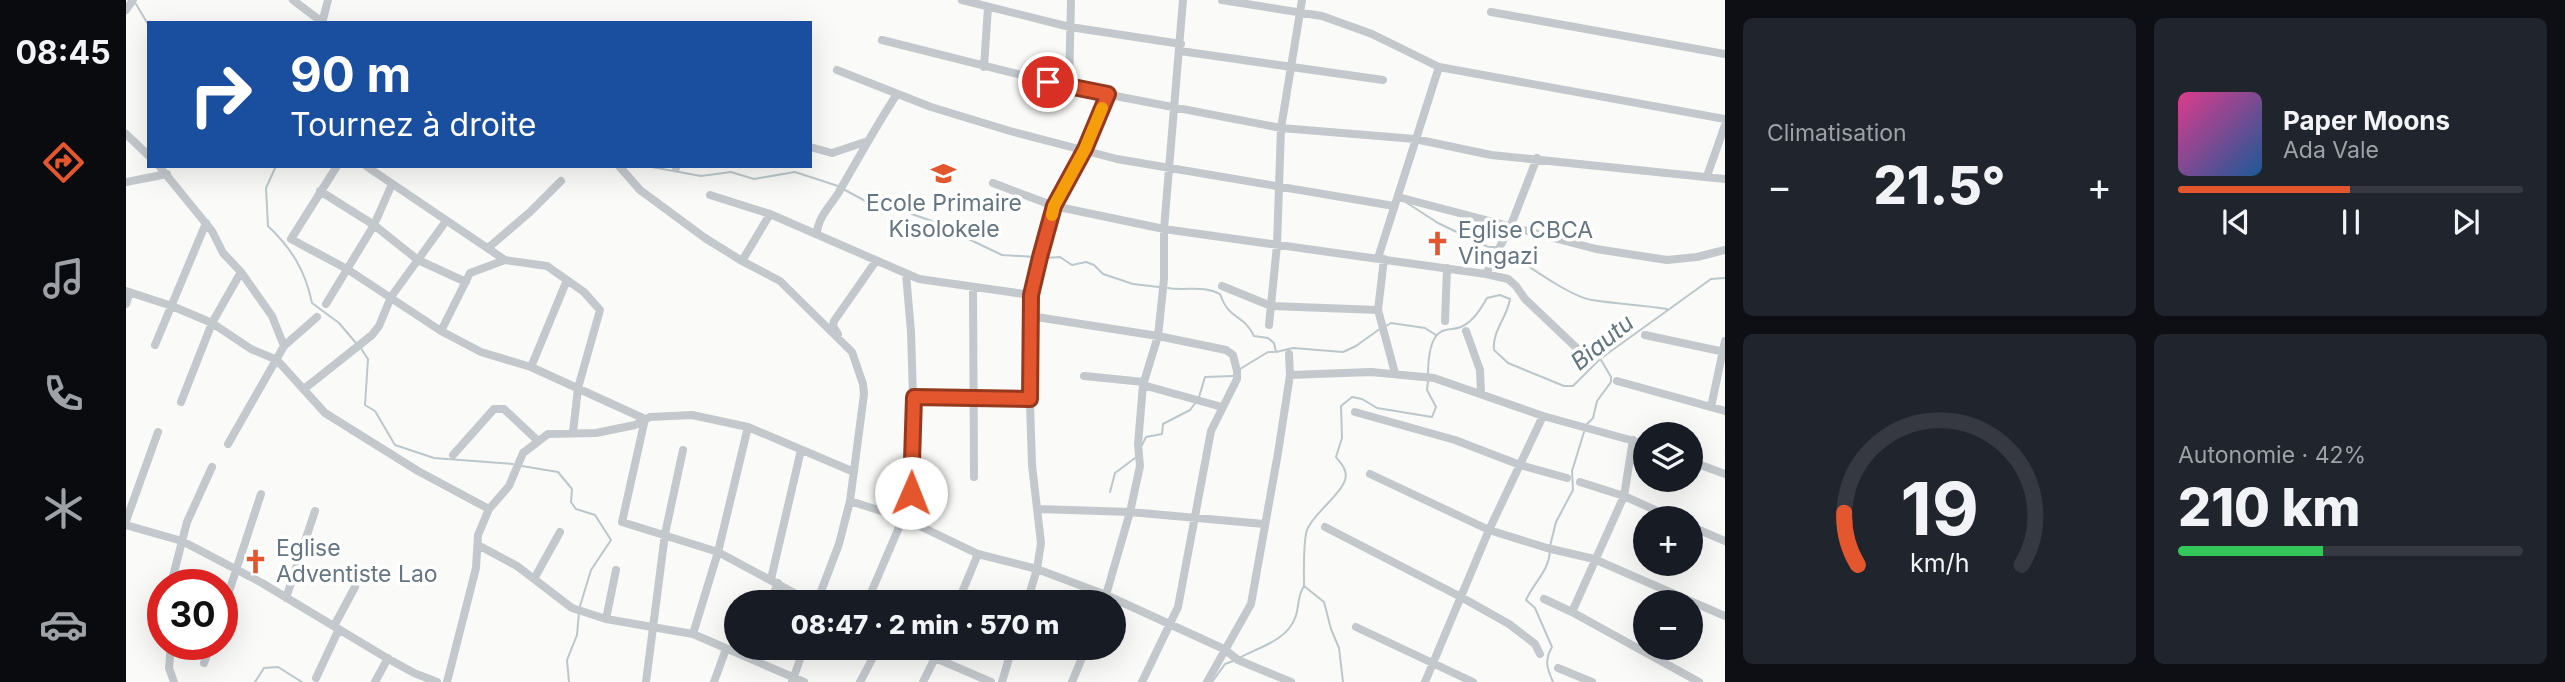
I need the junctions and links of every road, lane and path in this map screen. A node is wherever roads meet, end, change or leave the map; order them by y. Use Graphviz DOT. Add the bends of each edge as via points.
graph roads {
  1 [pos="133,0"];
  2 [pos="293,0"];
  3 [pos="328,0"];
  4 [pos="962,0"];
  5 [pos="1071,0"];
  6 [pos="1183,0"];
  7 [pos="1222,0"];
  8 [pos="1302,0"];
  9 [pos="1000,5"];
  10 [pos="988,7"];
  11 [pos="126,10"];
  12 [pos="1300,12"];
  13 [pos="1492,12"];
  14 [pos="321,21"];
  15 [pos="322,21"];
  16 [pos="1070,27"];
  17 [pos="882,40"];
  18 [pos="1180,48"];
  19 [pos="1725,54"];
  20 [pos="985,67"];
  21 [pos="1290,67"];
  22 [pos="1439,67"];
  23 [pos="837,70"];
  24 [pos="1383,80"];
  25 [pos="1069,87"];
  26 [pos="897,94"];
  27 [pos="1108,94"];
  28 [pos="1174,108"];
  29 [pos="1725,119"];
  30 [pos="1725,125"];
  31 [pos="1281,128"];
  32 [pos="126,134"];
  33 [pos="1415,139"];
  34 [pos="865,142"];
  35 [pos="812,148"];
  36 [pos="1085,149"];
  37 [pos="147,154"];
  38 [pos="1537,158"];
  39 [pos="161,168"];
  40 [pos="336,168"];
  41 [pos="369,168"];
  42 [pos="621,168"];
  43 [pos="1168,168"];
  44 [pos="167,174"];
  45 [pos="1707,176"];
  46 [pos="1725,179"];
  47 [pos="561,181"];
  48 [pos="126,182"];
  49 [pos="993,183"];
  50 [pos="392,184"];
  51 [pos="1278,187"];
  52 [pos="320,191"];
  53 [pos="709,195"];
  54 [pos="1398,197"];
  55 [pos="1054,206"];
  56 [pos="1394,206"];
  57 [pos="771,214"];
  58 [pos="446,221"];
  59 [pos="206,223"];
  60 [pos="374,225"];
  61 [pos="1511,225"];
  62 [pos="1164,229"];
  63 [pos="817,234"];
  64 [pos="1277,245"];
  65 [pos="488,248"];
  66 [pos="1725,250"];
  67 [pos="1381,258"];
  68 [pos="418,260"];
  69 [pos="505,260"];
  70 [pos="742,261"];
  71 [pos="876,261"];
  72 [pos="1447,268"];
  73 [pos="347,269"];
  74 [pos="241,272"];
  75 [pos="906,274"];
  76 [pos="1486,274"];
  77 [pos="567,280"];
  78 [pos="466,282"];
  79 [pos="1222,286"];
  80 [pos="972,287"];
  81 [pos="128,292"];
  82 [pos="1031,295"];
  83 [pos="391,297"];
  84 [pos="126,304"];
  85 [pos="326,304"];
  86 [pos="172,306"];
  87 [pos="1271,306"];
  88 [pos="1378,310"];
  89 [pos="1030,316"];
  90 [pos="317,317"];
  91 [pos="1445,321"];
  92 [pos="212,323"];
  93 [pos="1269,325"];
  94 [pos="441,331"];
  95 [pos="1466,331"];
  96 [pos="1645,335"];
  97 [pos="1158,336"];
  98 [pos="841,339"];
  99 [pos="1725,341"];
  100 [pos="155,345"];
  101 [pos="284,346"];
  102 [pos="1724,351"];
  103 [pos="1289,354"];
  104 [pos="1584,355"];
  105 [pos="277,360"];
  106 [pos="531,367"];
  107 [pos="1395,373"];
  108 [pos="1290,375"];
  109 [pos="1084,376"];
  110 [pos="1617,381"];
  111 [pos="1143,384"];
  112 [pos="578,388"];
  113 [pos="304,389"];
  114 [pos="1481,393"];
  115 [pos="914,397"];
  116 [pos="973,397"];
  117 [pos="1030,399"];
  118 [pos="181,402"];
  119 [pos="1222,407"];
  120 [pos="1711,407"];
  121 [pos="1725,411"];
  122 [pos="1355,412"];
  123 [pos="1543,416"];
  124 [pos="645,419"];
  125 [pos="748,427"];
  126 [pos="158,432"];
  127 [pos="573,432"];
  128 [pos="537,440"];
  129 [pos="1633,440"];
  130 [pos="228,444"];
  131 [pos="683,450"];
  132 [pos="801,450"];
  133 [pos="453,455"];
  134 [pos="1520,465"];
  135 [pos="1703,466"];
  136 [pos="212,467"];
  137 [pos="854,472"];
  138 [pos="1370,474"];
  139 [pos="1725,474"];
  140 [pos="974,477"];
  141 [pos="1567,478"];
  142 [pos="1580,482"];
  143 [pos="261,494"];
  144 [pos="1624,496"];
  145 [pos="850,501"];
  146 [pos="1646,506"];
  147 [pos="489,509"];
  148 [pos="1038,509"];
  149 [pos="315,511"];
  150 [pos="1130,512"];
  151 [pos="903,518"];
  152 [pos="1195,519"];
  153 [pos="126,523"];
  154 [pos="1264,524"];
  155 [pos="1325,527"];
  156 [pos="1489,530"];
  157 [pos="560,532"];
  158 [pos="1703,532"];
  159 [pos="666,534"];
  160 [pos="182,541"];
  161 [pos="1725,541"];
  162 [pos="478,545"];
  163 [pos="718,552"];
  164 [pos="978,554"];
  165 [pos="1594,559"];
  166 [pos="175,569"];
  167 [pos="233,569"];
  168 [pos="238,569"];
  169 [pos="1037,569"];
  170 [pos="617,570"];
  171 [pos="238,572"];
  172 [pos="534,579"];
  173 [pos="775,581"];
  174 [pos="355,587"];
  175 [pos="773,590"];
  176 [pos="792,590"];
  177 [pos="819,590"];
  178 [pos="872,590"];
  179 [pos="963,590"];
  180 [pos="1031,590"];
  181 [pos="1086,590"];
  182 [pos="1107,590"];
  183 [pos="1461,597"];
  184 [pos="286,598"];
  185 [pos="1544,599"];
  186 [pos="1126,606"];
  187 [pos="1572,612"];
  188 [pos="1725,616"];
  189 [pos="606,619"];
  190 [pos="1171,623"];
  191 [pos="652,625"];
  192 [pos="337,627"];
  193 [pos="1356,627"];
  194 [pos="693,634"];
  195 [pos="724,648"];
  196 [pos="1224,649"];
  197 [pos="1540,654"];
  198 [pos="724,655"];
  199 [pos="388,659"];
  200 [pos="170,660"];
  201 [pos="205,660"];
  202 [pos="753,660"];
  203 [pos="800,660"];
  204 [pos="872,660"];
  205 [pos="934,660"];
  206 [pos="939,660"];
  207 [pos="1008,660"];
  208 [pos="1081,660"];
  209 [pos="1434,662"];
  210 [pos="204,663"];
  211 [pos="1558,668"];
  212 [pos="1265,677"];
  213 [pos="316,678"];
  214 [pos="793,679"];
  215 [pos="980,680"];
  216 [pos="174,682"];
  217 [pos="375,682"];
  218 [pos="437,682"];
  219 [pos="447,682"];
  220 [pos="646,682"];
  221 [pos="715,682"];
  222 [pos="804,682"];
  223 [pos="860,682"];
  224 [pos="923,682"];
  225 [pos="990,682"];
  226 [pos="1002,682"];
  227 [pos="1072,682"];
  228 [pos="1142,682"];
  229 [pos="1207,682"];
  230 [pos="1291,682"];
  231 [pos="1425,682"];
  232 [pos="1473,682"];
  233 [pos="1592,682"];
  234 [pos="1699,682"];
  1 -- 11 [label="street"];
  2 -- 14 [label="street"];
  3 -- 15 [label="street"];
  4 -- 10 [label="street"];
  5 -- 16 [label="street"];
  6 -- 18 [label="street"];
  7 -- 12 [label="street"];
  8 -- 12 [label="street"];
  9 -- 10 [label="street"];
  9 -- 16 [label="street"];
  10 -- 20 [label="street"];
  12 -- 21 [label="street"];
  12 -- 22 [label="street" via="1372,34"];
  13 -- 19 [label="street"];
  16 -- 18 [label="street"];
  16 -- 25 [label="street"];
  17 -- 20 [label="street"];
  18 -- 21 [label="street"];
  18 -- 28 [label="street"];
  20 -- 25 [label="street"];
  21 -- 24 [label="street"];
  21 -- 31 [label="street"];
  22 -- 29 [label="street"];
  22 -- 33 [label="street"];
  23 -- 26 [label="street"];
  25 -- 27 [label="street"];
  26 -- 34 [label="street"];
  26 -- 36 [label="street" via="1010,131"];
  27 -- 28 [label="street"];
  27 -- 36 [label="street"];
  28 -- 31 [label="street"];
  28 -- 43 [label="street"];
  30 -- 45 [label="street"];
  31 -- 33 [label="street"];
  31 -- 51 [label="street"];
  32 -- 37 [label="street"];
  33 -- 38 [label="street" via="1491,155"];
  33 -- 54 [label="street"];
  34 -- 35 [label="street" via="832,153"];
  34 -- 63 [label="street" via="817,226"];
  36 -- 43 [label="street"];
  36 -- 55 [label="street"];
  38 -- 45 [label="street"];
  38 -- 61 [label="street"];
  39 -- 44 [label="street"];
  40 -- 52 [label="street"];
  41 -- 50 [label="street"];
  42 -- 70 [label="street" via="640,190"];
  43 -- 51 [label="street"];
  43 -- 62 [label="street"];
  44 -- 48 [label="street"];
  44 -- 59 [label="street"];
  45 -- 46 [label="street"];
  47 -- 65 [label="street"];
  49 -- 55 [label="street"];
  50 -- 58 [label="street"];
  50 -- 60 [label="street"];
  51 -- 56 [label="street"];
  51 -- 64 [label="street"];
  52 -- 60 [label="street"];
  52 -- 73 [label="street" via="290,239"];
  53 -- 57 [label="street"];
  54 -- 56 [label="street"];
  54 -- 61 [label="street"];
  55 -- 62 [label="street"];
  55 -- 82 [label="street"];
  56 -- 67 [label="street"];
  57 -- 63 [label="street"];
  57 -- 70 [label="street"];
  58 -- 65 [label="street"];
  58 -- 68 [label="street"];
  59 -- 74 [label="street" via="223,253"];
  59 -- 86 [label="street"];
  60 -- 68 [label="street"];
  60 -- 73 [label="street"];
  61 -- 66 [label="street" via="1596,249 1667,260"];
  61 -- 76 [label="street"];
  62 -- 64 [label="street"];
  62 -- 97 [label="street"];
  63 -- 71 [label="street"];
  64 -- 67 [label="street"];
  64 -- 87 [label="street"];
  65 -- 69 [label="street"];
  67 -- 72 [label="street"];
  67 -- 88 [label="street"];
  68 -- 78 [label="street"];
  68 -- 83 [label="street"];
  69 -- 77 [label="street" via="547,267"];
  69 -- 78 [label="street" via="470,274"];
  70 -- 98 [label="street" via="780,281"];
  71 -- 75 [label="street"];
  71 -- 98 [label="street" via="834,321"];
  72 -- 76 [label="street"];
  72 -- 91 [label="street"];
  73 -- 83 [label="street"];
  73 -- 85 [label="street"];
  74 -- 92 [label="street"];
  74 -- 101 [label="street" via="272,316"];
  75 -- 80 [label="street"];
  75 -- 115 [label="street"];
  76 -- 104 [label="street" via="1508,279"];
  77 -- 106 [label="street"];
  77 -- 112 [label="street" via="600,310"];
  78 -- 94 [label="street"];
  79 -- 87 [label="street"];
  80 -- 82 [label="street"];
  80 -- 116 [label="street"];
  81 -- 84 [label="street"];
  81 -- 86 [label="street"];
  82 -- 89 [label="street"];
  83 -- 94 [label="street"];
  83 -- 113 [label="street" via="372,335"];
  86 -- 92 [label="street"];
  86 -- 100 [label="street"];
  87 -- 88 [label="street"];
  87 -- 93 [label="street"];
  88 -- 107 [label="street"];
  89 -- 97 [label="street"];
  89 -- 117 [label="street"];
  90 -- 101 [label="street"];
  92 -- 105 [label="street"];
  92 -- 118 [label="street"];
  94 -- 106 [label="street" via="481,352"];
  95 -- 114 [label="street"];
  96 -- 102 [label="street"];
  97 -- 111 [label="street"];
  97 -- 119 [label="street" via="1233,355 1237,379"];
  98 -- 137 [label="street" via="852,352 863,384"];
  99 -- 102 [label="street"];
  101 -- 105 [label="street"];
  102 -- 120 [label="street"];
  103 -- 108 [label="street"];
  105 -- 113 [label="street"];
  105 -- 130 [label="street"];
  106 -- 112 [label="street"];
  107 -- 108 [label="street"];
  107 -- 114 [label="street" via="1434,378"];
  108 -- 154 [label="street"];
  109 -- 111 [label="street"];
  110 -- 120 [label="street"];
  111 -- 119 [label="street"];
  111 -- 150 [label="street" via="1140,466"];
  112 -- 124 [label="street"];
  112 -- 127 [label="street"];
  113 -- 147 [label="street" via="346,427"];
  114 -- 123 [label="street"];
  115 -- 116 [label="street"];
  115 -- 151 [label="street" via="911,493"];
  116 -- 117 [label="street"];
  116 -- 140 [label="street"];
  117 -- 148 [label="street"];
  119 -- 152 [label="street" via="1211,431"];
  120 -- 121 [label="street"];
  122 -- 134 [label="street" via="1455,440"];
  123 -- 129 [label="street"];
  123 -- 134 [label="street"];
  124 -- 125 [label="street" via="692,415"];
  124 -- 127 [label="street" via="621,429"];
  124 -- 159 [label="street" via="622,522"];
  125 -- 132 [label="street"];
  125 -- 163 [label="street"];
  126 -- 153 [label="street"];
  127 -- 128 [label="street" via="548,433"];
  128 -- 133 [label="street" via="504,409 494,409"];
  128 -- 147 [label="street" via="523,453 509,486"];
  129 -- 144 [label="street"];
  131 -- 159 [label="street"];
  132 -- 137 [label="street"];
  132 -- 173 [label="street"];
  134 -- 141 [label="street"];
  134 -- 156 [label="street"];
  135 -- 139 [label="street"];
  136 -- 160 [label="street"];
  137 -- 145 [label="street"];
  138 -- 156 [label="street"];
  142 -- 144 [label="street"];
  143 -- 168 [label="street"];
  144 -- 146 [label="street"];
  144 -- 165 [label="street"];
  145 -- 151 [label="street"];
  145 -- 177 [label="street" via="839,544"];
  147 -- 162 [label="street"];
  148 -- 150 [label="street"];
  148 -- 169 [label="street" via="1041,543"];
  149 -- 184 [label="street"];
  150 -- 152 [label="street"];
  150 -- 182 [label="street"];
  151 -- 164 [label="street"];
  151 -- 178 [label="street"];
  152 -- 154 [label="street"];
  152 -- 190 [label="street"];
  153 -- 160 [label="street"];
  154 -- 196 [label="street" via="1251,604"];
  155 -- 183 [label="street"];
  156 -- 165 [label="street"];
  156 -- 183 [label="street"];
  157 -- 172 [label="street"];
  158 -- 161 [label="street"];
  159 -- 163 [label="street"];
  159 -- 191 [label="street"];
  160 -- 166 [label="street"];
  160 -- 167 [label="street"];
  162 -- 172 [label="street"];
  162 -- 219 [label="street"];
  163 -- 173 [label="street"];
  163 -- 194 [label="street"];
  164 -- 169 [label="street"];
  164 -- 179 [label="street"];
  165 -- 187 [label="street"];
  165 -- 188 [label="street"];
  169 -- 180 [label="street"];
  169 -- 181 [label="street"];
  170 -- 189 [label="street"];
  171 -- 184 [label="street"];
  172 -- 189 [label="street" via="572,608"];
  173 -- 175 [label="street"];
  173 -- 176 [label="street"];
  174 -- 192 [label="street"];
  183 -- 197 [label="street" via="1517,631 1535,644"];
  183 -- 209 [label="street"];
  184 -- 192 [label="street"];
  185 -- 187 [label="street"];
  186 -- 190 [label="street"];
  187 -- 234 [label="street"];
  189 -- 191 [label="street"];
  190 -- 196 [label="street"];
  190 -- 228 [label="street"];
  191 -- 194 [label="street"];
  191 -- 220 [label="street"];
  192 -- 199 [label="street"];
  192 -- 213 [label="street"];
  193 -- 209 [label="street"];
  194 -- 195 [label="street"];
  196 -- 212 [label="street"];
  196 -- 229 [label="street"];
  198 -- 221 [label="street"];
  199 -- 217 [label="street"];
  199 -- 218 [label="street"];
  200 -- 216 [label="street"];
  201 -- 210 [label="street"];
  202 -- 214 [label="street"];
  203 -- 214 [label="street"];
  204 -- 223 [label="street"];
  205 -- 224 [label="street"];
  206 -- 215 [label="street"];
  207 -- 226 [label="street"];
  208 -- 227 [label="street"];
  209 -- 231 [label="street"];
  209 -- 232 [label="street"];
  211 -- 233 [label="street"];
  212 -- 230 [label="street"];
  214 -- 222 [label="street"];
  215 -- 225 [label="street"];
}
